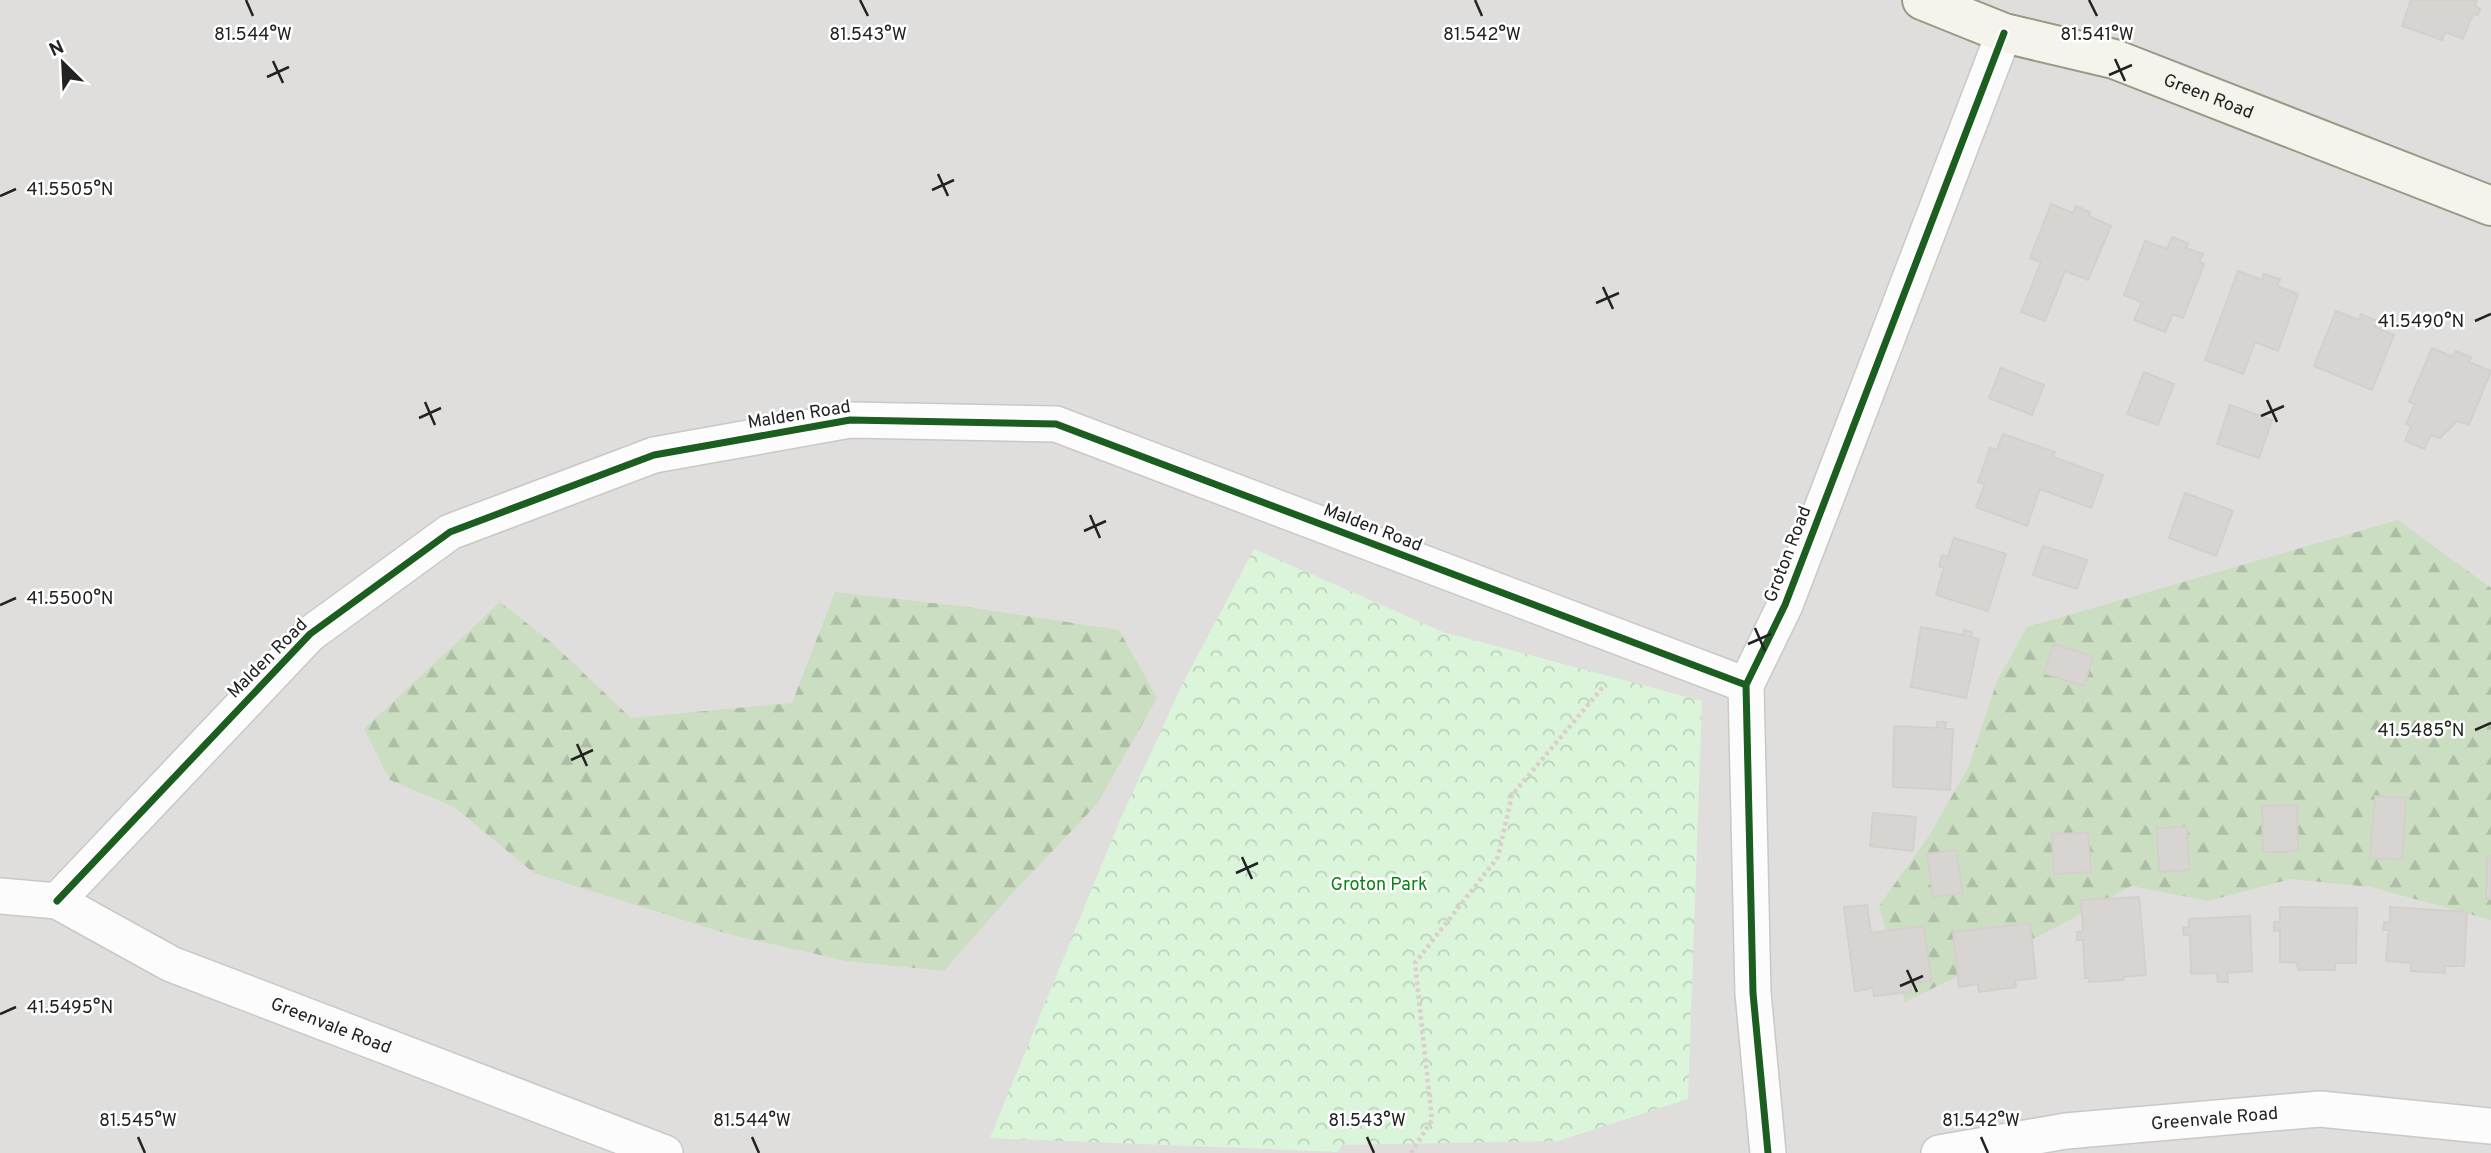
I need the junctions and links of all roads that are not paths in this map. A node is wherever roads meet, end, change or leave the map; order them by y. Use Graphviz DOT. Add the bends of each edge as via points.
graph roads {
  1 [pos="1922,0"];
  2 [pos="2004,33"];
  3 [pos="2491,206"];
  4 [pos="1746,685"];
  5 [pos="0,896"];
  6 [pos="57,901"];
  7 [pos="2491,1126"];
  8 [pos="665,1153"];
  9 [pos="1768,1153"];
  10 [pos="1939,1153"];
  1 -- 2 [label="main road, Green Road"];
  2 -- 3 [label="main road, Green Road" via="2114,59"];
  2 -- 4 [label="street, Groton Road" via="1785,605"];
  4 -- 6 [label="street, Malden Road" via="1056,424 850,420 653,455 450,532 310,634"];
  4 -- 9 [label="street, Groton Road" via="1753,993"];
  5 -- 6 [label="street, Greenvale Road"];
  6 -- 8 [label="street, Greenvale Road" via="171,964"];
  7 -- 10 [label="street, Greenvale Road" via="2320,1109 2066,1131"];
}
